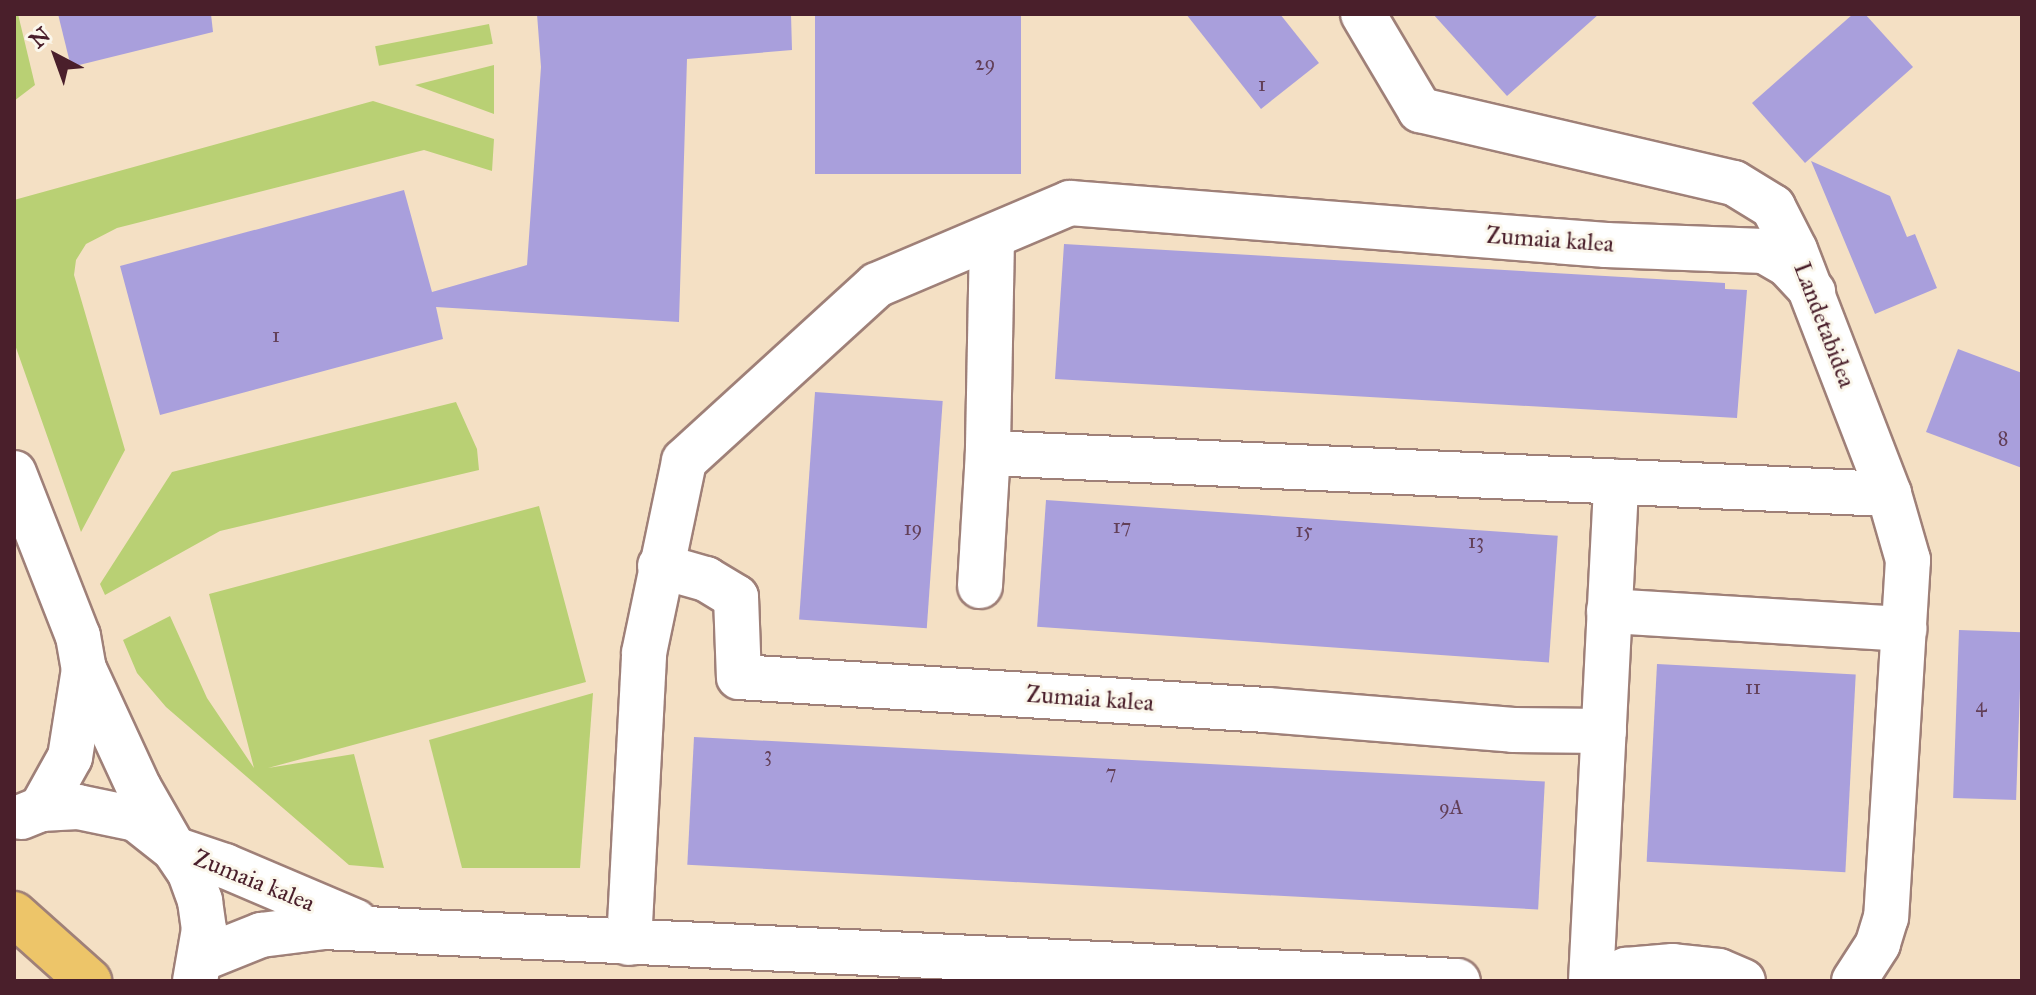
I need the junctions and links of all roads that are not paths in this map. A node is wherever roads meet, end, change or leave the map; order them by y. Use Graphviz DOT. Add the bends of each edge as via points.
graph roads {
  1 [pos="1363,14"];
  2 [pos="992,238"];
  3 [pos="1813,292"];
  4 [pos="988,453"];
  5 [pos="14,473"];
  6 [pos="1616,482"];
  7 [pos="1889,494"];
  8 [pos="660,566"];
  9 [pos="980,586"];
  10 [pos="1609,611"];
  11 [pos="1904,629"];
  12 [pos="84,669"];
  13 [pos="1604,731"];
  14 [pos="28,815"];
  15 [pos="174,849"];
  16 [pos="14,914"];
  17 [pos="387,932"];
  18 [pos="629,943"];
  19 [pos="198,970"];
  20 [pos="89,981"];
  21 [pos="1458,981"];
  22 [pos="1591,981"];
  23 [pos="1604,981"];
  24 [pos="1743,981"];
  25 [pos="1854,981"];
  1 -- 3 [label="street, Landetabidea" via="1420,110 1734,183 1773,207"];
  2 -- 3 [label="street, Zumaia kalea" via="1070,203 1606,245 1764,251 1788,265"];
  2 -- 4 [label="street"];
  2 -- 8 [label="street, Zumaia kalea" via="877,285 684,461"];
  3 -- 7 [label="street, Landetabidea"];
  4 -- 6 [label="street"];
  4 -- 9 [label="street"];
  5 -- 12 [label="street" via="78,636"];
  6 -- 7 [label="street"];
  6 -- 10 [label="street"];
  7 -- 11 [label="street, Landetabidea" via="1908,560"];
  8 -- 13 [label="street, Zumaia kalea" via="706,579 736,597 739,677 1513,730"];
  8 -- 18 [label="street, Zumaia kalea" via="644,653"];
  10 -- 11 [label="street"];
  10 -- 13 [label="street"];
  11 -- 25 [label="street, Landetabidea" via="1886,917 1878,944"];
  12 -- 14 [label="street" via="70,757"];
  12 -- 15 [label="street, Zumaia kalea" via="139,788"];
  13 -- 22 [label="street"];
  14 -- 15 [label="street" via="78,807 136,819"];
  15 -- 17 [label="street, Zumaia kalea"];
  15 -- 19 [label="street" via="200,901 204,929"];
  16 -- 20 [label="main road"];
  17 -- 18 [label="street, Zumaia kalea"];
  17 -- 19 [label="street, Zumaia kalea" via="324,927 261,935"];
  18 -- 21 [label="street, Zumaia kalea"];
  23 -- 24 [label="street" via="1626,970 1673,966 1719,971"];
}
